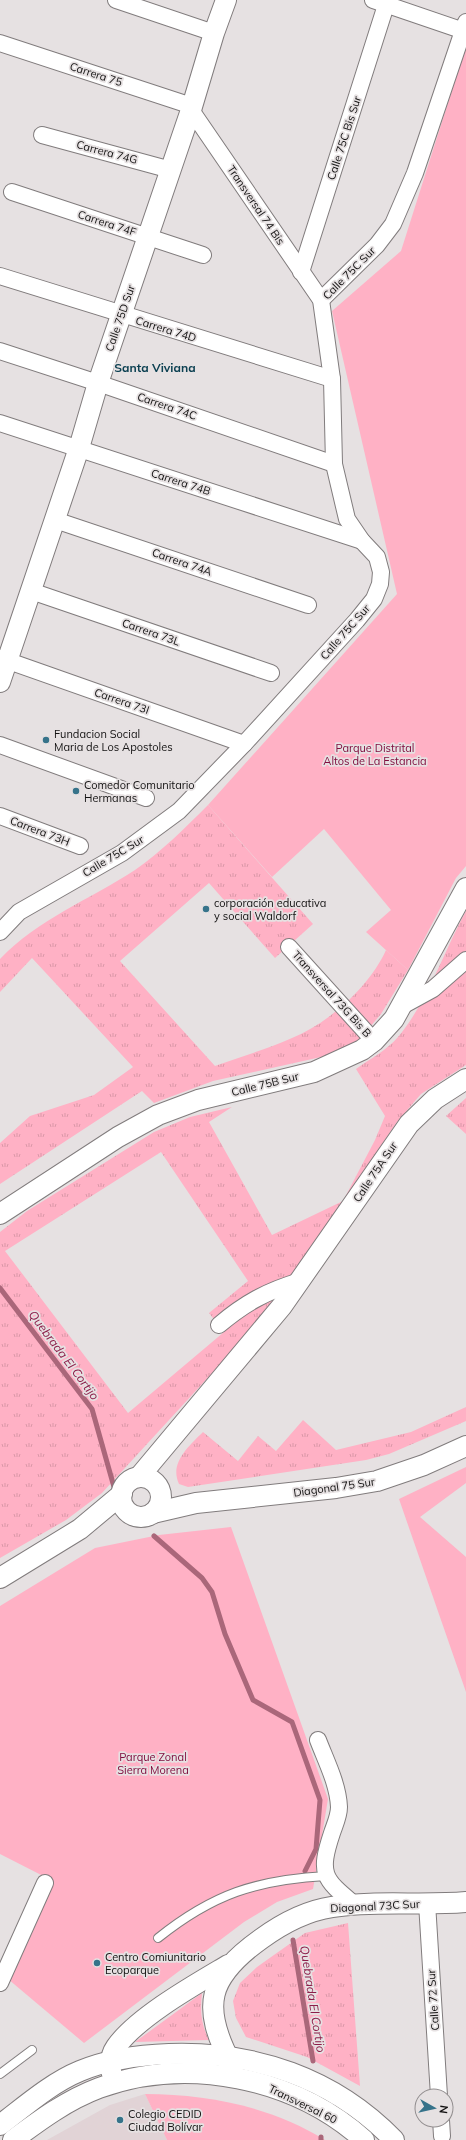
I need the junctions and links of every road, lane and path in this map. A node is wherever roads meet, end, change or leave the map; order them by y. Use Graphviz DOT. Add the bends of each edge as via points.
graph roads {
  1 [pos="116,0"];
  2 [pos="226,0"];
  3 [pos="380,2"];
  4 [pos="465,27"];
  5 [pos="214,33"];
  6 [pos="0,43"];
  7 [pos="192,108"];
  8 [pos="42,135"];
  9 [pos="171,170"];
  10 [pos="12,192"];
  11 [pos="149,237"];
  12 [pos="203,255"];
  13 [pos="301,272"];
  14 [pos="0,276"];
  15 [pos="321,300"];
  16 [pos="121,315"];
  17 [pos="0,351"];
  18 [pos="332,379"];
  19 [pos="98,382"];
  20 [pos="0,423"];
  21 [pos="79,448"];
  22 [pos="334,464"];
  23 [pos="55,520"];
  24 [pos="362,541"];
  25 [pos="31,591"];
  26 [pos="308,605"];
  27 [pos="4,660"];
  28 [pos="271,673"];
  29 [pos="0,682"];
  30 [pos="244,744"];
  31 [pos="0,746"];
  32 [pos="146,798"];
  33 [pos="0,816"];
  34 [pos="80,846"];
  35 [pos="466,888"];
  36 [pos="0,932"];
  37 [pos="289,947"];
  38 [pos="466,960"];
  39 [pos="402,1006"];
  40 [pos="374,1041"];
  41 [pos="466,1079"];
  42 [pos="0,1214"];
  43 [pos="300,1282"];
  44 [pos="219,1325"];
  45 [pos="466,1446"];
  46 [pos="152,1484"];
  47 [pos="122,1494"];
  48 [pos="196,1503"];
  49 [pos="144,1514"];
  50 [pos="80,1529"];
  51 [pos="0,1578"];
  52 [pos="318,1740"];
  53 [pos="326,1876"];
  54 [pos="45,1883"];
  55 [pos="466,1902"];
  56 [pos="427,1903"];
  57 [pos="355,1905"];
  58 [pos="158,1938"];
  59 [pos="231,1963"];
  60 [pos="0,1983"];
  61 [pos="32,2050"];
  62 [pos="226,2055"];
  63 [pos="110,2061"];
  64 [pos="0,2074"];
  65 [pos="238,2077"];
  66 [pos="112,2084"];
  67 [pos="439,2088"];
  68 [pos="0,2125"];
  69 [pos="442,2128"];
  70 [pos="442,2136"];
  71 [pos="13,2140"];
  72 [pos="364,2140"];
  73 [pos="394,2140"];
  1 -- 5 [label="street"];
  2 -- 5 [label="street, Calle 75D Sur"];
  3 -- 4 [label="street"];
  3 -- 13 [label="street, Calle 75C Bis Sur"];
  4 -- 15 [label="street, Calle 75C Sur" via="415,173 393,224 377,245"];
  5 -- 7 [label="street, Calle 75D Sur"];
  6 -- 7 [label="street, Carrera 75"];
  7 -- 9 [label="street, Calle 75D Sur"];
  7 -- 13 [label="street, Transversal 74 Bis"];
  8 -- 9 [label="street, Carrera 74G"];
  9 -- 11 [label="street, Calle 75D Sur"];
  10 -- 11 [label="street, Carrera 74F"];
  11 -- 12 [label="street, Carrera 74F"];
  11 -- 16 [label="street, Calle 75D Sur"];
  13 -- 15 [label="street, Transversal 74 Bis"];
  14 -- 16 [label="street, Carrera 74D"];
  15 -- 18 [label="street, Calle 75C Sur"];
  16 -- 18 [label="street, Carrera 74D"];
  16 -- 19 [label="street, Calle 75D Sur"];
  17 -- 19 [label="street, Carrera 74C"];
  18 -- 22 [label="street, Calle 75C Sur"];
  19 -- 21 [label="street, Calle 75D Sur"];
  19 -- 22 [label="street, Carrera 74C"];
  20 -- 21 [label="street, Carrera 74B"];
  21 -- 23 [label="street, Calle 75D Sur"];
  21 -- 24 [label="street, Carrera 74B"];
  22 -- 24 [label="street, Calle 75C Sur" via="347,519"];
  23 -- 25 [label="street, Calle 75D Sur"];
  23 -- 26 [label="street, Carrera 74A"];
  24 -- 30 [label="street, Calle 75C Sur" via="376,557 381,572 380,584 374,599"];
  25 -- 27 [label="street, Calle 75D Sur"];
  25 -- 28 [label="street, Carrera 73L"];
  27 -- 29 [label="street, Calle 75D Sur"];
  27 -- 30 [label="street, Carrera 73I"];
  30 -- 36 [label="street, Calle 75C Sur" via="180,811 153,832 122,853 19,912"];
  31 -- 32 [label="street"];
  33 -- 34 [label="street, Carrera 73H"];
  35 -- 39 [label="street, Calle 75B Sur"];
  37 -- 40 [label="street, Transversal 73G Bis B"];
  38 -- 39 [label="street" via="433,990"];
  39 -- 40 [label="street, Calle 75B Sur"];
  40 -- 42 [label="street, Calle 75B Sur" via="347,1058 314,1072 198,1100 158,1115 118,1137"];
  41 -- 43 [label="street, Calle 75A Sur" via="435,1099 409,1124"];
  43 -- 44 [label="street" via="258,1296"];
  43 -- 46 [label="street, Calle 75A Sur" via="170,1440"];
  45 -- 48 [label="street, Diagonal 75 Sur" via="424,1466 377,1481 336,1488"];
  46 -- 47 [label="street" via="127,1482"];
  46 -- 48 [label="street, Diagonal 75 Sur" via="175,1499"];
  46 -- 49 [label="street" via="160,1502"];
  47 -- 49 [label="street" via="124,1507"];
  47 -- 50 [label="street"];
  48 -- 49 [label="street, Diagonal 75 Sur"];
  49 -- 50 [label="street" via="110,1519"];
  50 -- 51 [label="street"];
  52 -- 53 [label="street" via="337,1793 339,1808 330,1840"];
  53 -- 57 [label="street" via="332,1886"];
  53 -- 58 [label="lane" via="291,1878 261,1884 216,1899"];
  54 -- 60 [label="street"];
  55 -- 56 [label="street, Diagonal 73C Sur"];
  56 -- 57 [label="street, Diagonal 73C Sur"];
  56 -- 67 [label="street, Calle 72 Sur"];
  57 -- 59 [label="street, Diagonal 73C Sur" via="302,1914 270,1932"];
  59 -- 62 [label="street, Diagonal 73C Sur" via="218,1984 213,2013"];
  59 -- 63 [label="street" via="186,1990 135,2027 115,2048"];
  61 -- 64 [label="lane"];
  62 -- 63 [label="street" via="160,2054"];
  62 -- 65 [label="street, Diagonal 73C Sur"];
  62 -- 73 [label="street, Transversal 60" via="275,2067 321,2086 362,2110"];
  63 -- 66 [label="street"];
  63 -- 68 [label="street" via="79,2072 53,2086"];
  65 -- 66 [label="street" via="177,2074"];
  65 -- 72 [label="street, Transversal 60" via="303,2101 342,2122"];
  66 -- 71 [label="street" via="75,2098"];
  69 -- 70 [label="street"];
}
